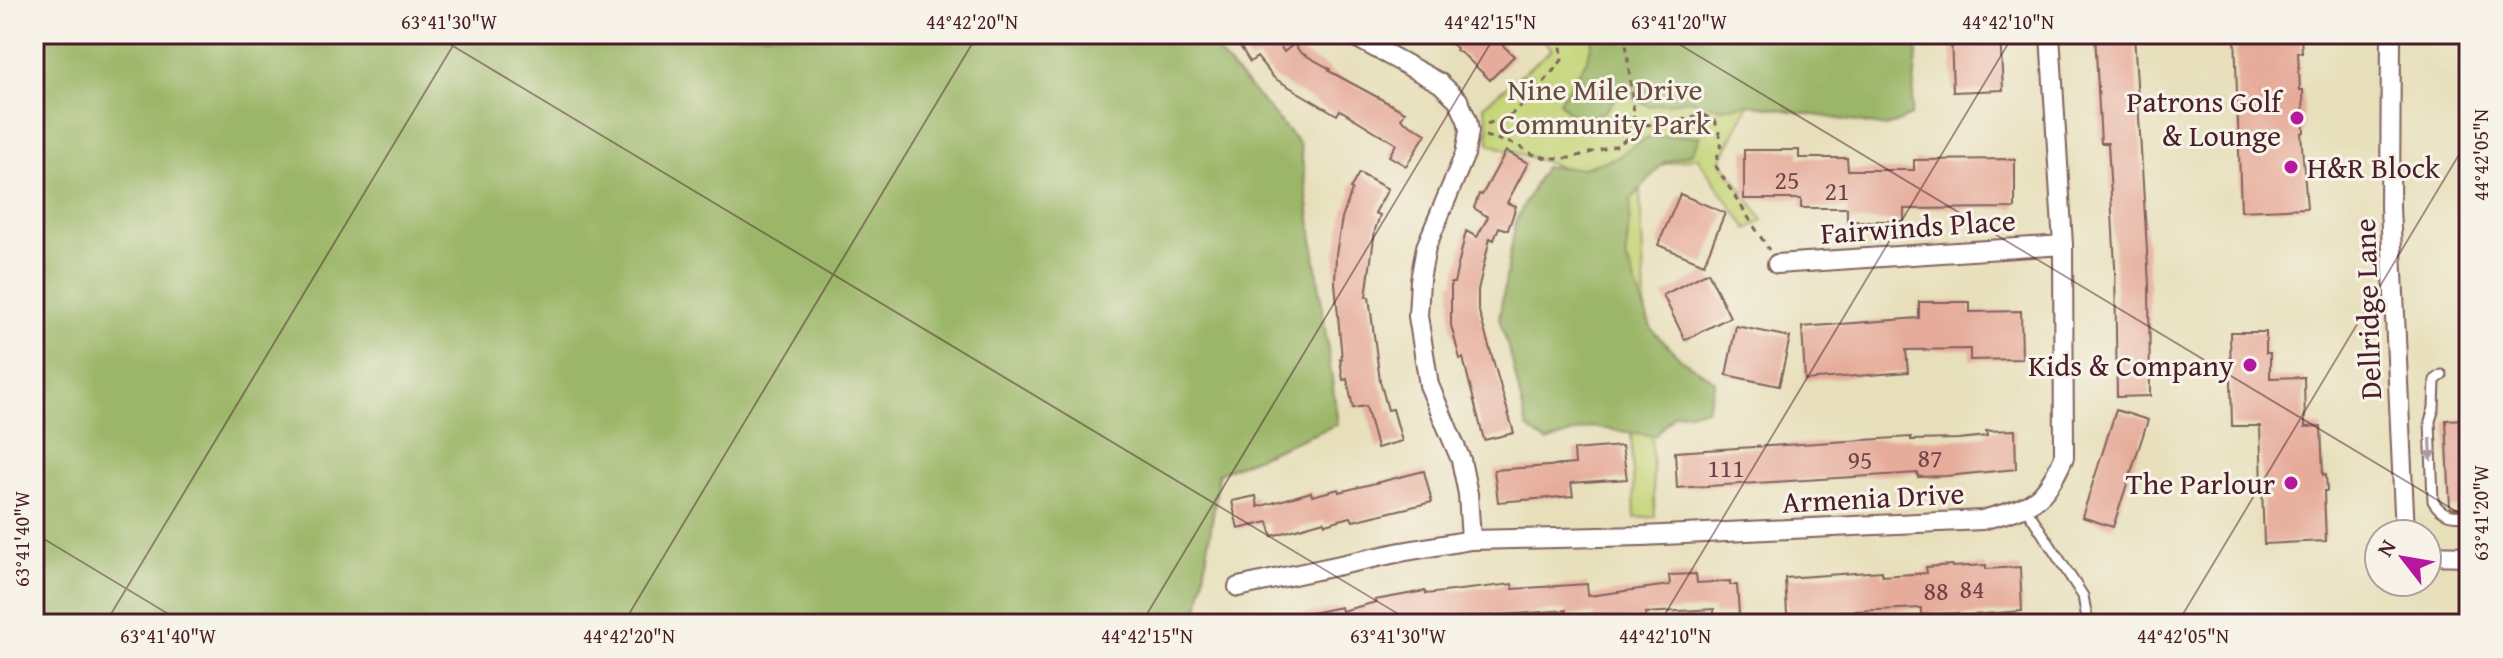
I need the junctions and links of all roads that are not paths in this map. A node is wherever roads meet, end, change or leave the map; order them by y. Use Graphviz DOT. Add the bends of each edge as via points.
graph roads {
  1 [pos="1350,34"];
  2 [pos="2050,34"];
  3 [pos="2391,34"];
  4 [pos="2063,245"];
  5 [pos="1777,264"];
  6 [pos="2442,375"];
  7 [pos="2026,508"];
  8 [pos="2469,516"];
  9 [pos="2404,518"];
  10 [pos="1471,540"];
  11 [pos="2443,555"];
  12 [pos="2469,556"];
  13 [pos="1238,587"];
  14 [pos="2088,624"];
  1 -- 10 [label="street" via="1450,91 1464,111 1469,131 1465,154 1426,247 1418,316 1429,385 1461,460"];
  2 -- 4 [label="street, Armenia Drive"];
  3 -- 9 [label="street, Dellridge Lane" via="2390,207"];
  4 -- 5 [label="street, Fairwinds Place"];
  4 -- 7 [label="street, Armenia Drive" via="2064,457 2052,485"];
  6 -- 8 [label="lane, one-way" via="2435,380 2430,421 2433,501 2450,516"];
  7 -- 10 [label="street, Armenia Drive" via="1982,520"];
  7 -- 14 [label="lane" via="2083,596"];
  10 -- 13 [label="street, Armenia Drive"];
  11 -- 12 [label="street"];
}
